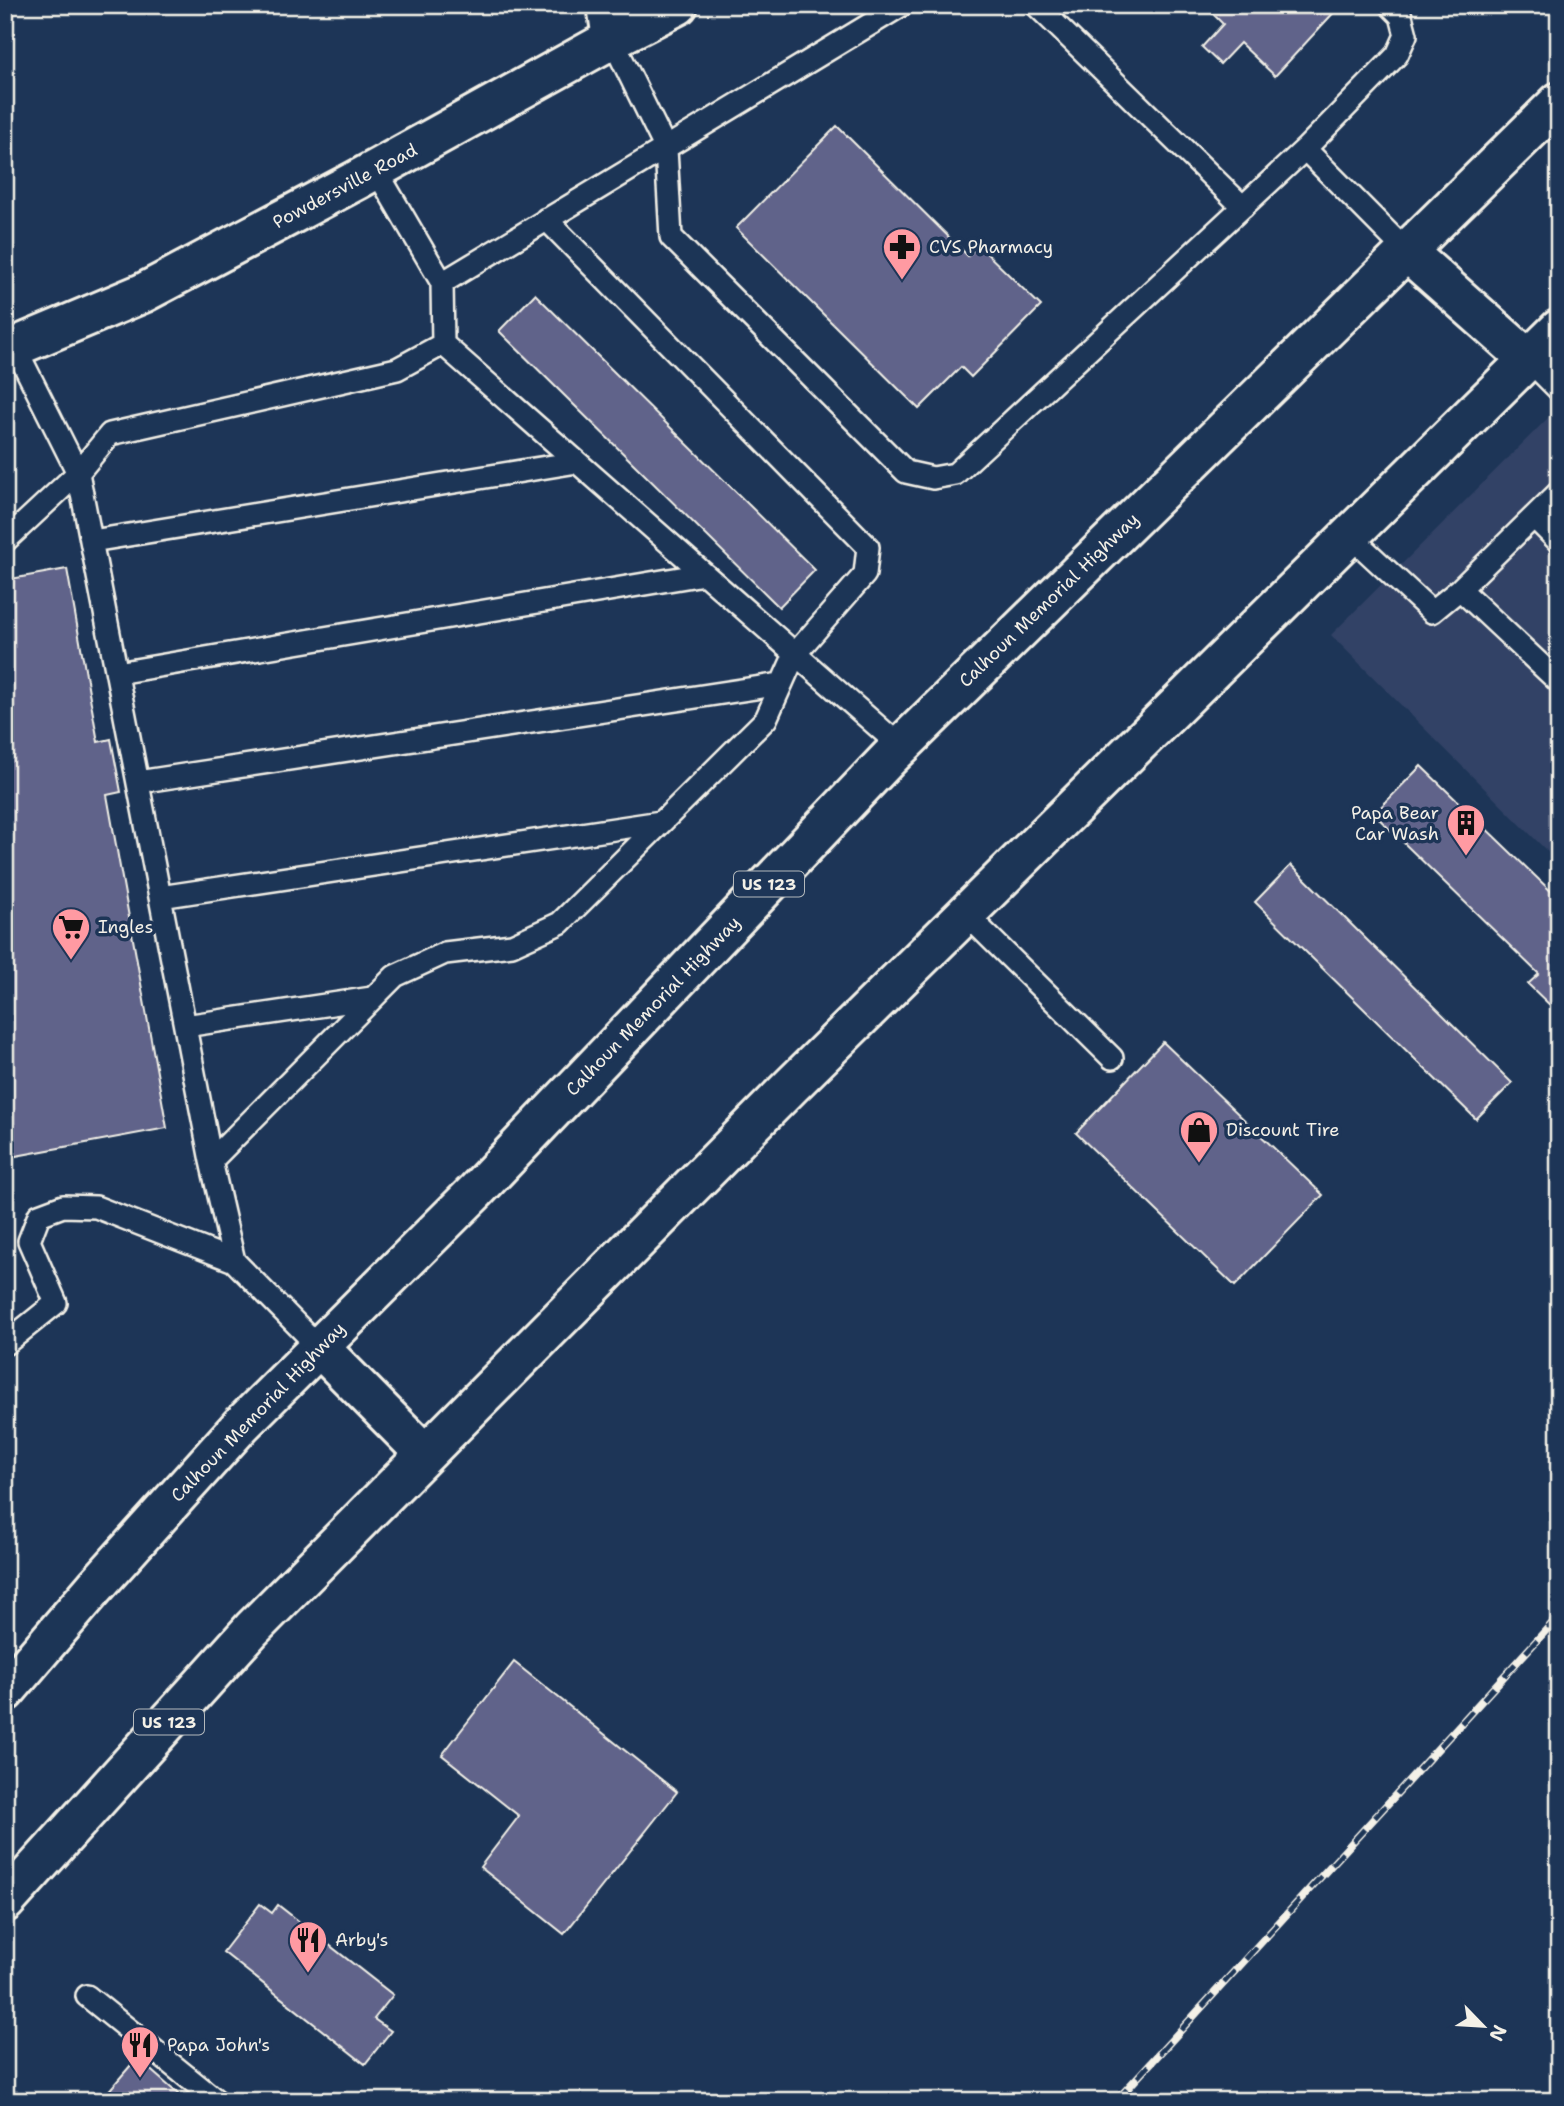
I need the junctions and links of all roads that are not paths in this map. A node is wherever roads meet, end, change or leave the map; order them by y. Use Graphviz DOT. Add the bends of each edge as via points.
graph roads {
  1 [pos="678,5"];
  2 [pos="902,5"];
  3 [pos="1036,5"];
  4 [pos="1390,5"];
  5 [pos="610,22"];
  6 [pos="1559,102"];
  7 [pos="666,149"];
  8 [pos="1305,149"];
  9 [pos="376,170"];
  10 [pos="1243,207"];
  11 [pos="546,219"];
  12 [pos="1405,250"];
  13 [pos="442,283"];
  14 [pos="1559,329"];
  15 [pos="443,344"];
  16 [pos="10,349"];
  17 [pos="1528,359"];
  18 [pos="1559,390"];
  19 [pos="577,462"];
  20 [pos="78,473"];
  21 [pos="1559,492"];
  22 [pos="1534,517"];
  23 [pos="1349,535"];
  24 [pos="5,541"];
  25 [pos="92,541"];
  26 [pos="1559,542"];
  27 [pos="704,574"];
  28 [pos="1460,589"];
  29 [pos="795,654"];
  30 [pos="117,673"];
  31 [pos="1559,682"];
  32 [pos="781,684"];
  33 [pos="900,746"];
  34 [pos="138,782"];
  35 [pos="662,822"];
  36 [pos="160,897"];
  37 [pos="966,914"];
  38 [pos="372,998"];
  39 [pos="185,1026"];
  40 [pos="1112,1058"];
  41 [pos="211,1161"];
  42 [pos="234,1261"];
  43 [pos="5,1344"];
  44 [pos="319,1347"];
  45 [pos="425,1454"];
  46 [pos="5,1692"];
  47 [pos="5,1902"];
  48 [pos="87,1996"];
  49 [pos="217,2101"];
  1 -- 5 [label="main road, Powdersville Road"];
  2 -- 7 [label="lane"];
  3 -- 10 [label="lane"];
  4 -- 8 [label="lane" via="1401,16 1406,35 1397,55"];
  5 -- 7 [label="lane"];
  5 -- 9 [label="main road, Powdersville Road"];
  6 -- 12 [label="main road, Calhoun Memorial Highway / US 123"];
  7 -- 10 [label="lane" via="671,237 906,472 933,478 955,474"];
  7 -- 11 [label="lane"];
  8 -- 10 [label="lane"];
  8 -- 12 [label="lane"];
  9 -- 13 [label="lane"];
  9 -- 16 [label="main road, Powdersville Road" via="143,293"];
  11 -- 13 [label="lane"];
  11 -- 29 [label="lane" via="867,547 865,574"];
  12 -- 17 [label="main road"];
  12 -- 33 [label="main road, Calhoun Memorial Highway / US 123"];
  13 -- 15 [label="lane"];
  14 -- 17 [label="main road, US 123"];
  15 -- 19 [label="lane"];
  15 -- 20 [label="lane" via="397,369 110,434"];
  16 -- 20 [label="lane"];
  17 -- 18 [label="lane"];
  17 -- 23 [label="main road, US 123"];
  19 -- 25 [label="lane"];
  19 -- 27 [label="lane"];
  20 -- 24 [label="lane"];
  20 -- 25 [label="lane"];
  21 -- 22 [label="lane"];
  22 -- 26 [label="lane"];
  22 -- 28 [label="lane"];
  23 -- 28 [label="lane" via="1432,612"];
  23 -- 37 [label="main road, US 123"];
  25 -- 30 [label="lane"];
  27 -- 29 [label="lane"];
  27 -- 30 [label="lane"];
  28 -- 31 [label="lane"];
  29 -- 32 [label="lane"];
  29 -- 33 [label="lane"];
  30 -- 34 [label="lane"];
  32 -- 34 [label="lane"];
  32 -- 35 [label="lane" via="766,719"];
  33 -- 44 [label="main road, Calhoun Memorial Highway / US 123" via="476,1191"];
  34 -- 36 [label="lane"];
  35 -- 36 [label="lane"];
  35 -- 38 [label="lane" via="560,923 512,944 445,953 395,976"];
  36 -- 39 [label="lane"];
  37 -- 40 [label="lane"];
  37 -- 45 [label="main road, US 123"];
  38 -- 39 [label="lane"];
  38 -- 41 [label="lane"];
  39 -- 41 [label="lane"];
  41 -- 42 [label="lane"];
  42 -- 43 [label="lane" via="96,1208 63,1206 39,1215 29,1241 56,1303"];
  42 -- 44 [label="lane"];
  44 -- 45 [label="main road"];
  44 -- 46 [label="main road, Calhoun Memorial Highway / US 123" via="232,1435"];
  45 -- 47 [label="main road, US 123" via="252,1629"];
  48 -- 49 [label="lane"];
}
